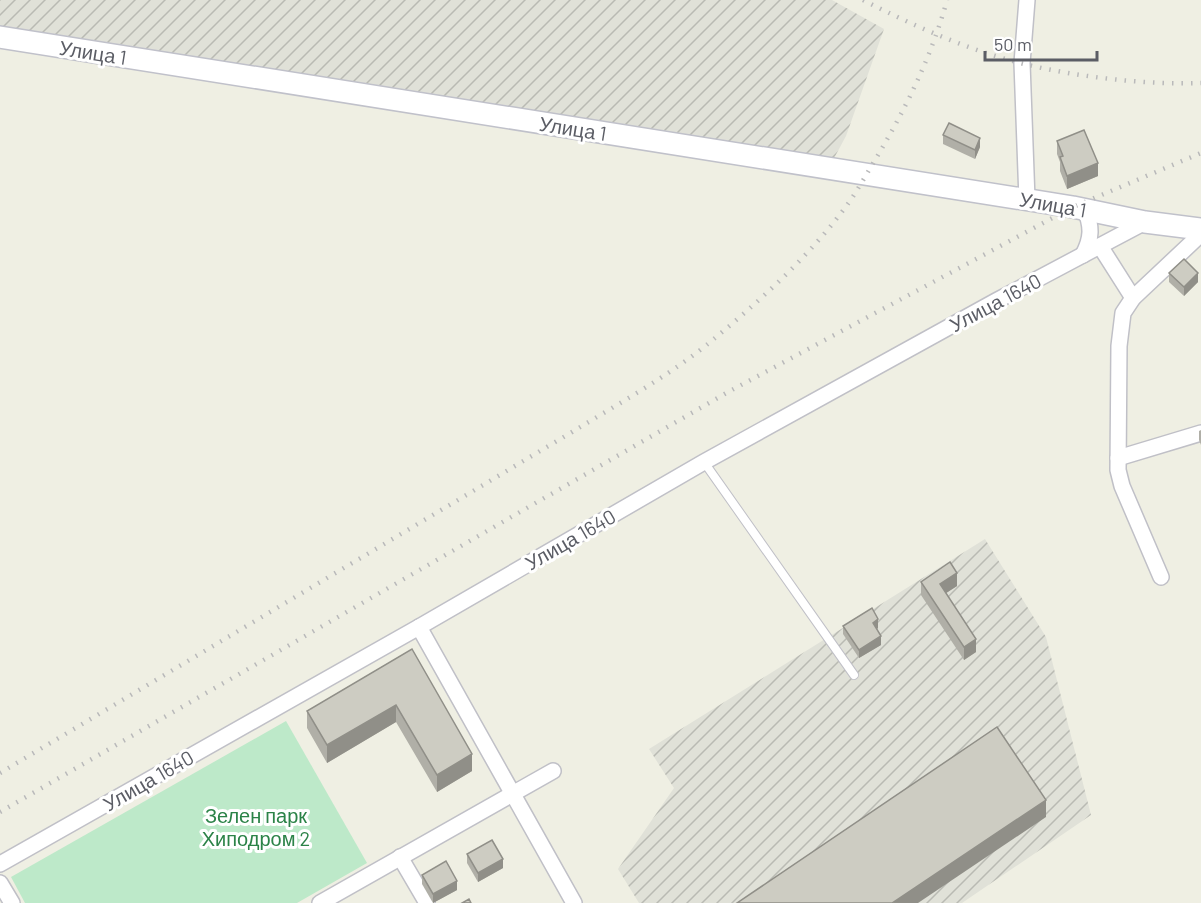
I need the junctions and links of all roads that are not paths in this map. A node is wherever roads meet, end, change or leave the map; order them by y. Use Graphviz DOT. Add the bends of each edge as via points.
graph roads {
  1 [pos="1027,0"];
  2 [pos="0,37"];
  3 [pos="1027,200"];
  4 [pos="1085,209"];
  5 [pos="1145,222"];
  6 [pos="1201,229"];
  7 [pos="1201,234"];
  8 [pos="1100,246"];
  9 [pos="1083,255"];
  10 [pos="1133,298"];
  11 [pos="1201,433"];
  12 [pos="1118,458"];
  13 [pos="704,462"];
  14 [pos="1161,577"];
  15 [pos="418,627"];
  16 [pos="854,675"];
  17 [pos="553,771"];
  18 [pos="512,793"];
  19 [pos="400,857"];
  20 [pos="0,864"];
  21 [pos="0,883"];
  22 [pos="12,903"];
  23 [pos="320,903"];
  24 [pos="427,903"];
  25 [pos="574,903"];
  1 -- 3 [label="street" via="1022,63"];
  2 -- 3 [label="main road, Улица 1"];
  3 -- 4 [label="main road, Улица 1"];
  4 -- 5 [label="main road, Улица 1"];
  4 -- 9 [label="street" via="1091,233"];
  5 -- 6 [label="main road, Улица 1"];
  5 -- 8 [label="street, Улица 1640"];
  7 -- 10 [label="street"];
  8 -- 9 [label="street, Улица 1640"];
  8 -- 10 [label="street"];
  9 -- 13 [label="street, Улица 1640"];
  10 -- 12 [label="street" via="1123,313 1119,346"];
  11 -- 12 [label="street"];
  12 -- 14 [label="street" via="1122,486"];
  13 -- 15 [label="street, Улица 1640"];
  13 -- 16 [label="lane"];
  15 -- 18 [label="street"];
  15 -- 20 [label="street, Улица 1640"];
  17 -- 18 [label="street"];
  18 -- 19 [label="street"];
  18 -- 25 [label="street"];
  19 -- 23 [label="street"];
  19 -- 24 [label="street"];
  21 -- 22 [label="street"];
}
